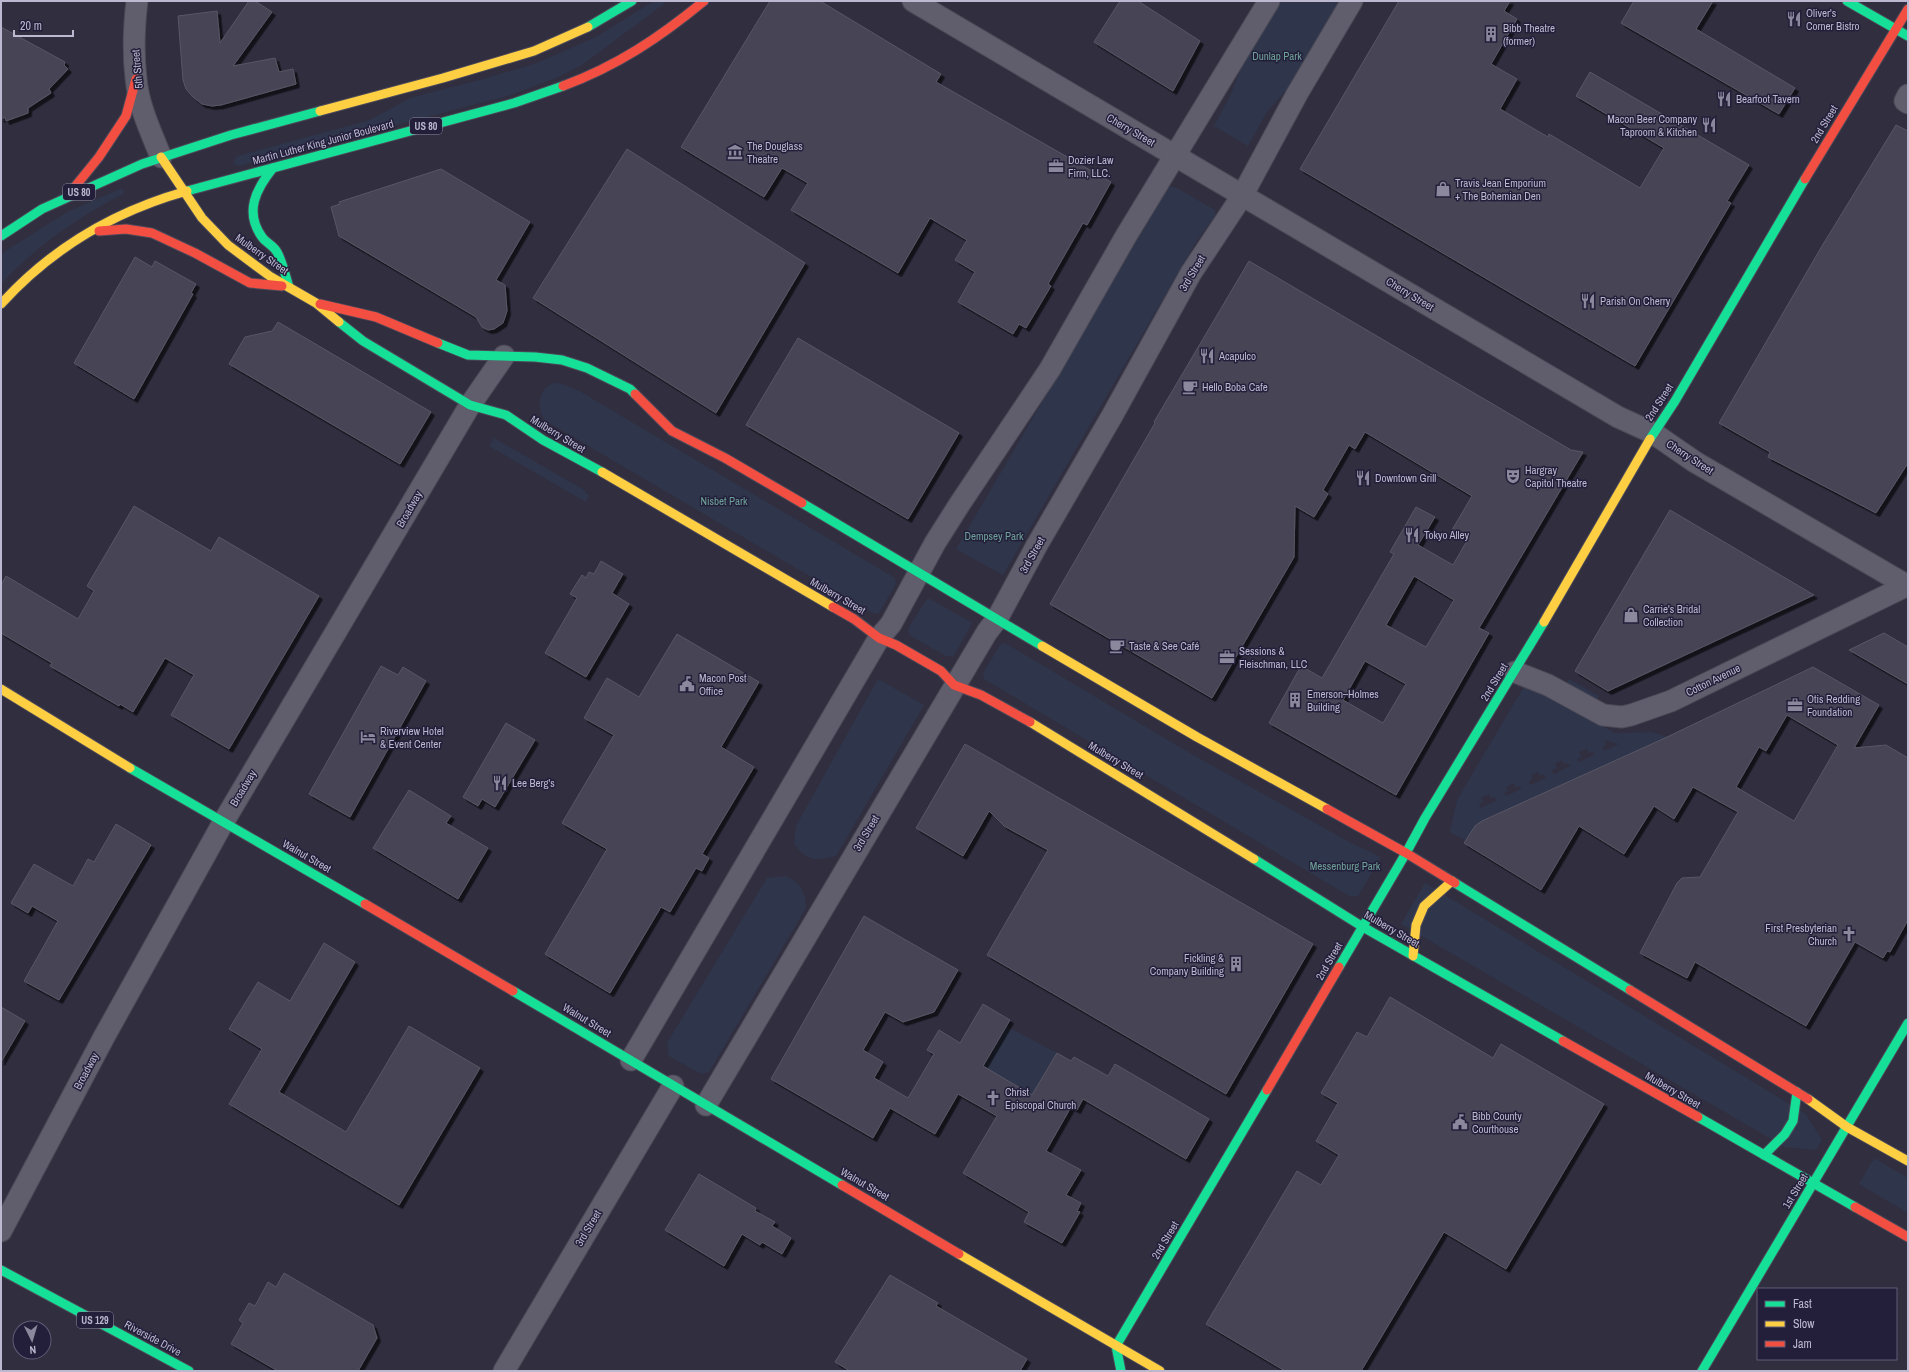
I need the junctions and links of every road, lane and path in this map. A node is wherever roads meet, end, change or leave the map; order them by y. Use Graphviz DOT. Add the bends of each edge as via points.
graph roads {
  1 [pos="137,1"];
  2 [pos="632,1"];
  3 [pos="704,1"];
  4 [pos="913,1"];
  5 [pos="1269,1"];
  6 [pos="1352,1"];
  7 [pos="1847,1"];
  8 [pos="1908,9"];
  9 [pos="1897,29"];
  10 [pos="1908,36"];
  11 [pos="136,79"];
  12 [pos="1908,95"];
  13 [pos="1908,103"];
  14 [pos="1174,155"];
  15 [pos="161,157"];
  16 [pos="273,168"];
  17 [pos="184,192"];
  18 [pos="1242,196"];
  19 [pos="67,198"];
  20 [pos="94,231"];
  21 [pos="1,236"];
  22 [pos="289,286"];
  23 [pos="316,303"];
  24 [pos="1,304"];
  25 [pos="504,356"];
  26 [pos="470,405"];
  27 [pos="1653,433"];
  28 [pos="918,573"];
  29 [pos="1908,585"];
  30 [pos="997,619"];
  31 [pos="879,638"];
  32 [pos="1515,672"];
  33 [pos="954,685"];
  34 [pos="1,689"];
  35 [pos="224,821"];
  36 [pos="1406,853"];
  37 [pos="1452,881"];
  38 [pos="1363,927"];
  39 [pos="1413,956"];
  40 [pos="1908,1024"];
  41 [pos="631,1060"];
  42 [pos="673,1086"];
  43 [pos="1797,1092"];
  44 [pos="706,1106"];
  45 [pos="1847,1127"];
  46 [pos="1764,1155"];
  47 [pos="1908,1161"];
  48 [pos="1814,1183"];
  49 [pos="1,1231"];
  50 [pos="1908,1237"];
  51 [pos="1,1270"];
  52 [pos="1116,1346"];
  53 [pos="189,1371"];
  54 [pos="504,1371"];
  55 [pos="1121,1371"];
  56 [pos="1160,1371"];
  57 [pos="1702,1371"];
  1 -- 11 [label="street, 5th Street"];
  2 -- 15 [label="main road, US 80" via="594,24 534,51 231,134"];
  3 -- 16 [label="main road, Martin Luther King Junior Boulevard / US 80" via="647,43 601,71 581,79 514,103"];
  4 -- 14 [label="street, Cherry Street"];
  5 -- 14 [label="street"];
  6 -- 18 [label="street, 3rd Street" via="1297,94"];
  7 -- 9 [label="main road"];
  8 -- 9 [label="main road, 2nd Street"];
  9 -- 10 [label="main road"];
  9 -- 27 [label="main road, 2nd Street" via="1778,224 1675,401"];
  11 -- 15 [label="street, 5th Street" via="146,119"];
  11 -- 19 [label="main road" via="126,116 99,157"];
  12 -- 13 [label="street" via="1905,101"];
  14 -- 18 [label="street, Cherry Street"];
  14 -- 28 [label="street" via="1050,369 959,504"];
  15 -- 17 [label="main road, Mulberry Street"];
  15 -- 19 [label="main road, US 80"];
  16 -- 17 [label="main road, Martin Luther King Junior Boulevard / US 80"];
  16 -- 22 [label="main road" via="254,195 253,217 257,230 264,240 276,249"];
  17 -- 20 [label="main road, Martin Luther King Junior Boulevard / US 80" via="119,217"];
  17 -- 22 [label="main road, Mulberry Street" via="202,218 228,246 251,264"];
  18 -- 27 [label="street, Cherry Street" via="1618,417"];
  18 -- 30 [label="street, 3rd Street" via="1191,273"];
  19 -- 21 [label="main road, US 80" via="42,209"];
  20 -- 22 [label="main road" via="126,230 152,233 250,283"];
  20 -- 24 [label="main road, Martin Luther King Junior Boulevard / US 80" via="36,268"];
  22 -- 23 [label="main road, Mulberry Street"];
  23 -- 25 [label="main road, Mulberry Street" via="376,317 468,355"];
  23 -- 26 [label="main road, Mulberry Street" via="363,342"];
  25 -- 26 [label="street, Broadway"];
  25 -- 28 [label="main road, Mulberry Street" via="562,360 587,368 630,389 672,431 725,458"];
  26 -- 31 [label="main road, Mulberry Street" via="506,415 543,440 625,485 854,620"];
  26 -- 35 [label="street, Broadway"];
  27 -- 29 [label="street, Cherry Street" via="1695,462"];
  27 -- 32 [label="main road, 2nd Street"];
  28 -- 30 [label="main road, Mulberry Street"];
  28 -- 31 [label="street" via="891,624"];
  29 -- 32 [label="street, Cotton Avenue" via="1671,701 1622,717 1603,714 1548,685"];
  30 -- 33 [label="street, 3rd Street"];
  30 -- 36 [label="main road, Mulberry Street" via="1197,737"];
  31 -- 33 [label="main road, Mulberry Street" via="942,671"];
  31 -- 41 [label="street"];
  32 -- 36 [label="main road, 2nd Street"];
  33 -- 38 [label="main road, Mulberry Street" via="981,695 1023,718"];
  33 -- 44 [label="street, 3rd Street"];
  34 -- 35 [label="main road, Walnut Street" via="182,799"];
  35 -- 41 [label="main road, Walnut Street"];
  35 -- 49 [label="street, Broadway" via="104,1037"];
  36 -- 37 [label="main road, Mulberry Street"];
  36 -- 38 [label="main road, 2nd Street"];
  37 -- 39 [label="main road" via="1424,906 1416,925"];
  37 -- 43 [label="main road, Mulberry Street"];
  38 -- 39 [label="main road, Mulberry Street"];
  38 -- 52 [label="main road, 2nd Street"];
  39 -- 46 [label="main road, Mulberry Street"];
  40 -- 45 [label="main road, 1st Street"];
  41 -- 42 [label="main road, Walnut Street"];
  42 -- 44 [label="main road, Walnut Street"];
  42 -- 54 [label="street, 3rd Street"];
  43 -- 45 [label="main road, Mulberry Street"];
  43 -- 46 [label="main road" via="1794,1121"];
  44 -- 52 [label="main road, Walnut Street"];
  45 -- 47 [label="main road, Mulberry Street"];
  45 -- 48 [label="main road, 1st Street"];
  46 -- 48 [label="main road, Mulberry Street"];
  48 -- 50 [label="main road, Mulberry Street"];
  48 -- 57 [label="main road, 1st Street"];
  51 -- 53 [label="main road, Riverside Drive / US 129"];
  52 -- 55 [label="main road"];
  52 -- 56 [label="main road, Walnut Street"];
}
